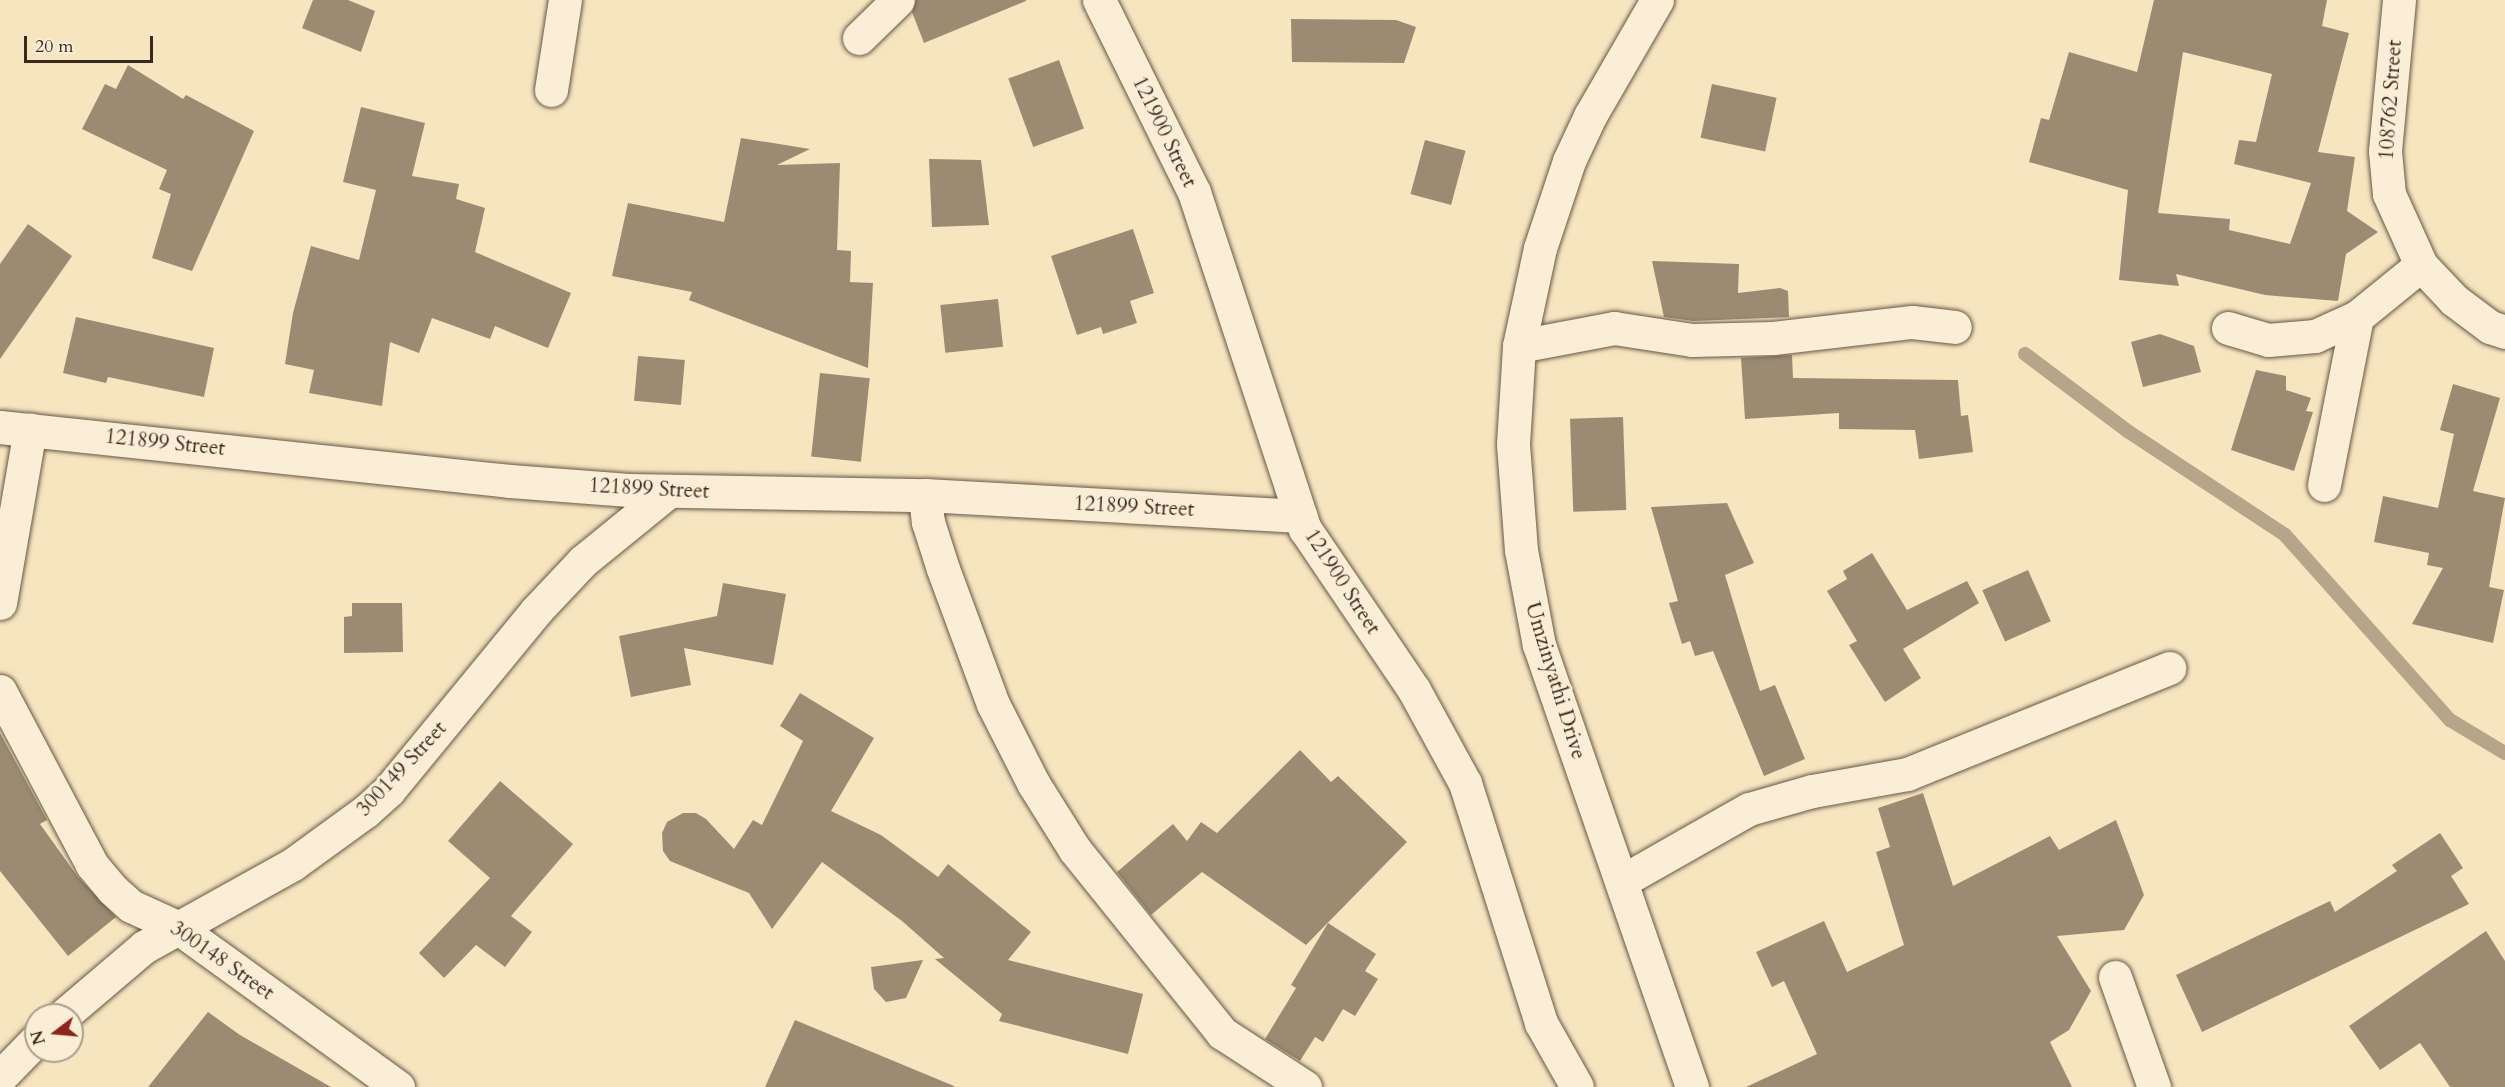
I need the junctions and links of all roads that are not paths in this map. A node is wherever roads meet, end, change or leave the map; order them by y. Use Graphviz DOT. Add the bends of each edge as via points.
graph roads {
  1 [pos="565,0"];
  2 [pos="898,0"];
  3 [pos="1657,0"];
  4 [pos="2399,0"];
  5 [pos="1113,10"];
  6 [pos="859,38"];
  7 [pos="551,90"];
  8 [pos="2421,264"];
  9 [pos="2357,317"];
  10 [pos="1955,327"];
  11 [pos="2228,328"];
  12 [pos="2505,332"];
  13 [pos="1519,346"];
  14 [pos="15,428"];
  15 [pos="2324,485"];
  16 [pos="668,492"];
  17 [pos="925,495"];
  18 [pos="1300,516"];
  19 [pos="0,603"];
  20 [pos="2169,668"];
  21 [pos="0,691"];
  22 [pos="1622,881"];
  23 [pos="177,927"];
  24 [pos="2115,977"];
  25 [pos="78,1003"];
  26 [pos="24,1052"];
  27 [pos="0,1077"];
  28 [pos="398,1087"];
  29 [pos="1305,1087"];
  30 [pos="1577,1087"];
  31 [pos="1692,1087"];
  32 [pos="2154,1087"];
  1 -- 7 [label="street"];
  2 -- 6 [label="street"];
  3 -- 13 [label="street, Umzinyathi Drive" via="1610,74 1569,161 1540,248"];
  4 -- 8 [label="street, 108762 Street" via="2385,162 2389,194"];
  5 -- 18 [label="street, 121900 Street" via="1194,192"];
  8 -- 9 [label="street"];
  8 -- 12 [label="street, 108762 Street" via="2454,300 2490,327"];
  9 -- 11 [label="street" via="2315,336 2268,340"];
  9 -- 15 [label="street"];
  10 -- 13 [label="street" via="1912,322 1773,338 1692,340 1614,328"];
  13 -- 22 [label="street, Umzinyathi Drive" via="1513,444 1515,498 1528,593 1556,702"];
  14 -- 16 [label="street, 121899 Street" via="510,481"];
  14 -- 19 [label="street"];
  16 -- 17 [label="street, 121899 Street"];
  16 -- 23 [label="street, 300149 Street" via="584,561 535,612 389,790 366,811 293,864"];
  17 -- 18 [label="street, 121899 Street"];
  17 -- 29 [label="street" via="943,569 989,694 1033,783 1075,850 1222,1033"];
  18 -- 30 [label="street, 121900 Street" via="1315,548 1414,690 1461,774 1541,1023"];
  20 -- 22 [label="street" via="1907,774 1812,791 1749,809"];
  21 -- 23 [label="street, 300148 Street" via="92,865 131,906"];
  22 -- 31 [label="street, Umzinyathi Drive"];
  23 -- 25 [label="street, 300149 Street" via="144,947"];
  23 -- 28 [label="street, 300148 Street"];
  24 -- 32 [label="street"];
  26 -- 27 [label="street"];
}
